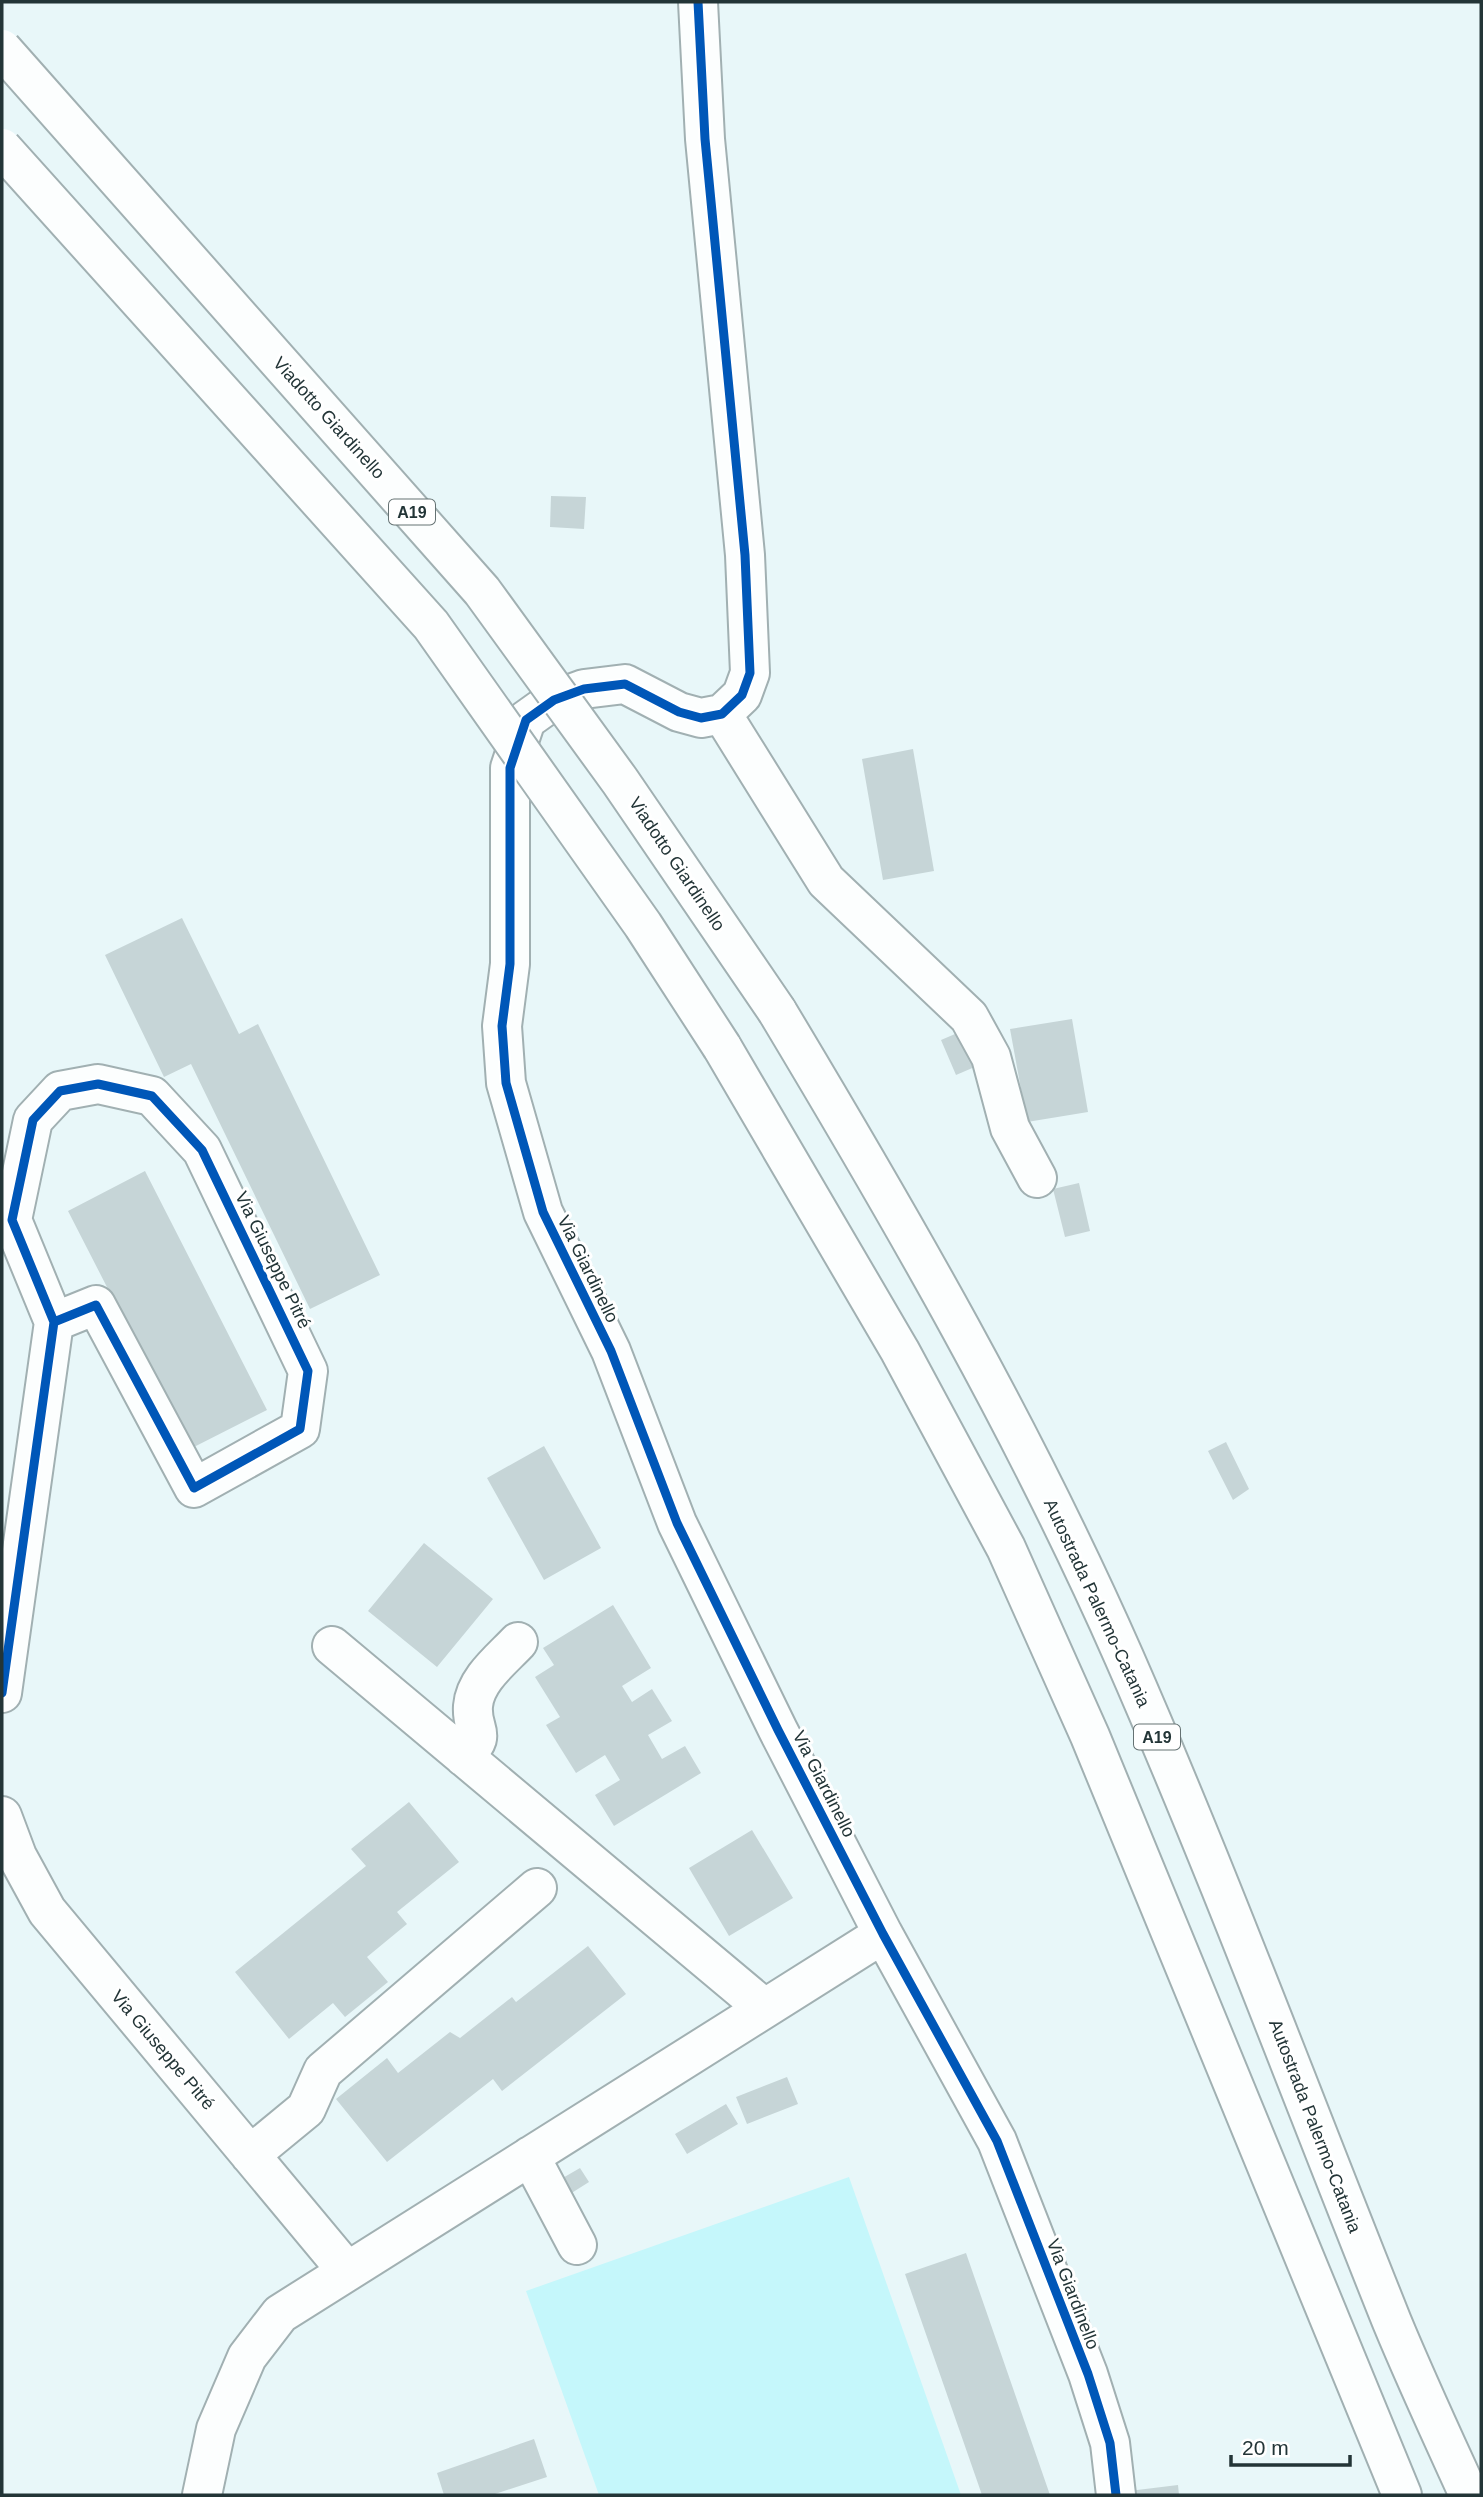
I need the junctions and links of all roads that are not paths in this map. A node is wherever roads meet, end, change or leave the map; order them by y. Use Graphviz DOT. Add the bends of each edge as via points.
graph roads {
  1 [pos="698,2"];
  2 [pos="2,49"];
  3 [pos="2,148"];
  4 [pos="722,714"];
  5 [pos="777,1011"];
  6 [pos="1037,1178"];
  7 [pos="54,1322"];
  8 [pos="518,1642"];
  9 [pos="332,1646"];
  10 [pos="2,1693"];
  11 [pos="464,1757"];
  12 [pos="2,1816"];
  13 [pos="537,1888"];
  14 [pos="883,1934"];
  15 [pos="764,2008"];
  16 [pos="250,2155"];
  17 [pos="530,2156"];
  18 [pos="577,2245"];
  19 [pos="347,2271"];
  20 [pos="202,2495"];
  21 [pos="1116,2495"];
  22 [pos="1402,2495"];
  23 [pos="1469,2495"];
  1 -- 4 [label="main road" via="705,139 745,555 750,673 742,695"];
  2 -- 5 [label="main road, Viadotto Giardinello / A19, bridge" via="482,591 620,781"];
  3 -- 22 [label="main road, bridge" via="431,625 636,914 722,1047 900,1351 1006,1548 1090,1736"];
  4 -- 6 [label="main road" via="826,881 969,1017 990,1057 1010,1128"];
  4 -- 14 [label="main road, Via Giardinello" via="701,718 679,712 625,684 584,689 554,700 526,720 510,768 510,964 502,1026 506,1083 543,1212 611,1351 677,1523"];
  5 -- 23 [label="main road, Autostrada Palermo-Catania / A19" via="899,1216 1018,1433 1123,1656 1243,1943 1394,2326"];
  7 -- 7 [label="main road, Via Giuseppe Pitré" via="12,1220 33,1120 60,1091 98,1084 152,1096 202,1150 308,1371 300,1429 194,1488 96,1305"];
  7 -- 10 [label="main road"];
  8 -- 11 [label="main road" via="484,1678 473,1705 476,1745"];
  9 -- 11 [label="main road"];
  11 -- 15 [label="main road"];
  12 -- 16 [label="main road, Via Giuseppe Pitré" via="17,1856 47,1911"];
  13 -- 16 [label="main road" via="323,2071 306,2109"];
  14 -- 15 [label="main road"];
  14 -- 21 [label="main road, Via Giardinello" via="997,2141 1088,2374 1110,2443"];
  15 -- 17 [label="main road"];
  16 -- 19 [label="main road, Via Giuseppe Pitré"];
  17 -- 18 [label="main road"];
  17 -- 19 [label="main road"];
  19 -- 20 [label="main road" via="280,2314 247,2357 216,2429"];
}
